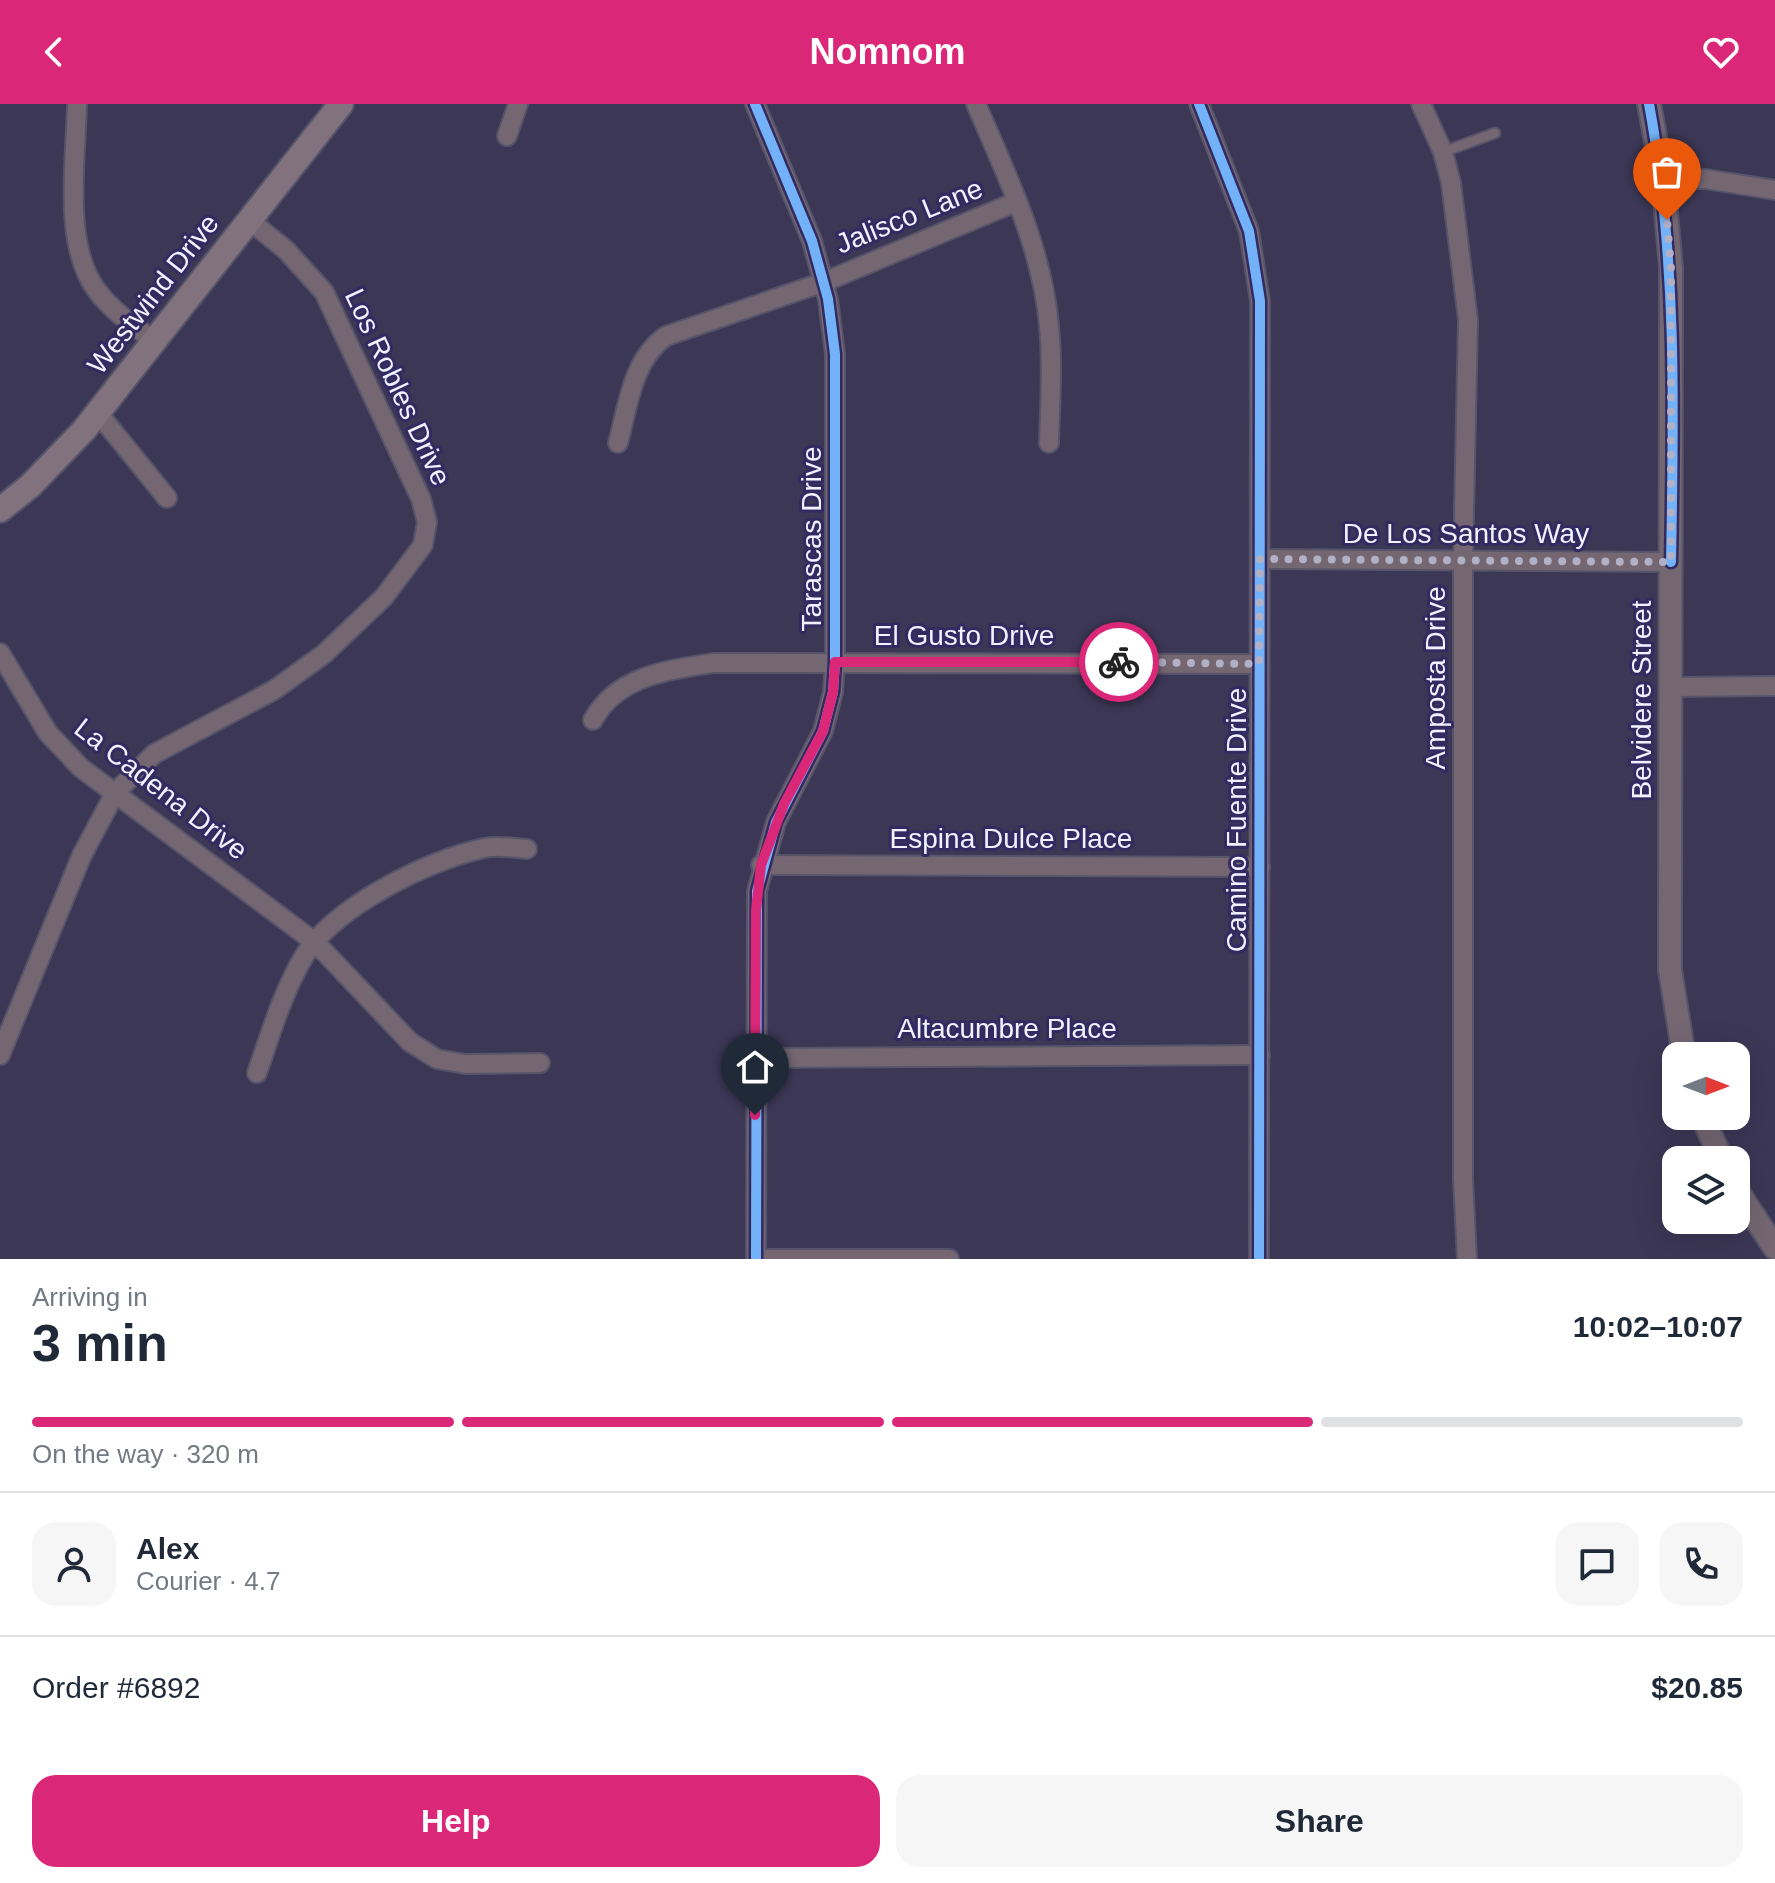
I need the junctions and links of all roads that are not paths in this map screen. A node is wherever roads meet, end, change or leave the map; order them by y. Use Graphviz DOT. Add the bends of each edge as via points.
graph roads {
  1 [pos="77,104"];
  2 [pos="341,104"];
  3 [pos="518,104"];
  4 [pos="755,104"];
  5 [pos="976,104"];
  6 [pos="1199,104"];
  7 [pos="1421,104"];
  8 [pos="1649,104"];
  9 [pos="1495,133"];
  10 [pos="507,136"];
  11 [pos="1443,152"];
  12 [pos="1663,179"];
  13 [pos="1775,190"];
  14 [pos="1016,202"];
  15 [pos="249,220"];
  16 [pos="824,282"];
  17 [pos="154,341"];
  18 [pos="98,413"];
  19 [pos="618,443"];
  20 [pos="1049,443"];
  21 [pos="167,498"];
  22 [pos="0,510"];
  23 [pos="1260,559"];
  24 [pos="1463,561"];
  25 [pos="1671,562"];
  26 [pos="0,653"];
  27 [pos="835,662"];
  28 [pos="1259,664"];
  29 [pos="1775,686"];
  30 [pos="1671,687"];
  31 [pos="593,720"];
  32 [pos="115,793"];
  33 [pos="527,849"];
  34 [pos="761,865"];
  35 [pos="1260,867"];
  36 [pos="316,943"];
  37 [pos="1682,1042"];
  38 [pos="0,1055"];
  39 [pos="1260,1055"];
  40 [pos="755,1058"];
  41 [pos="540,1063"];
  42 [pos="257,1073"];
  43 [pos="1750,1210"];
  44 [pos="1775,1248"];
  45 [pos="756,1259"];
  46 [pos="949,1259"];
  47 [pos="1259,1259"];
  48 [pos="1467,1259"];
  1 -- 17 [label="street" via="79,256 97,292"];
  2 -- 15 [label="main road, Westwind Drive"];
  3 -- 10 [label="street"];
  4 -- 16 [label="street, Tarascas Drive"];
  5 -- 14 [label="street"];
  6 -- 23 [label="street, Camino Fuente Drive" via="1237,193 1257,274"];
  7 -- 11 [label="street, Amposta Drive"];
  8 -- 12 [label="street, Belvidere Street"];
  9 -- 11 [label="lane"];
  11 -- 24 [label="street, Amposta Drive" via="1457,218 1468,320"];
  12 -- 13 [label="street" via="1705,179"];
  12 -- 25 [label="street, Belvidere Street" via="1671,268"];
  14 -- 16 [label="street, Jalisco Lane"];
  14 -- 20 [label="street" via="1041,272 1050,327"];
  15 -- 17 [label="main road, Westwind Drive"];
  15 -- 32 [label="street, Los Robles Drive" via="302,265 333,307 421,499 427,532 410,565 324,654 274,690 154,754"];
  16 -- 19 [label="street, Jalisco Lane" via="684,328 654,345 639,367"];
  16 -- 27 [label="street, Tarascas Drive" via="835,354"];
  17 -- 18 [label="main road, Westwind Drive"];
  18 -- 21 [label="street"];
  18 -- 22 [label="main road, Westwind Drive" via="30,486"];
  23 -- 24 [label="street, De Los Santos Way"];
  23 -- 28 [label="street, Camino Fuente Drive"];
  24 -- 25 [label="street, De Los Santos Way"];
  24 -- 48 [label="street, Amposta Drive"];
  25 -- 30 [label="street, Belvidere Street"];
  26 -- 32 [label="street, La Cadena Drive" via="48,733 81,768"];
  27 -- 28 [label="street, El Gusto Drive"];
  27 -- 31 [label="street, El Gusto Drive" via="713,663 654,674 616,692"];
  27 -- 34 [label="street, Tarascas Drive" via="823,731 784,804"];
  28 -- 35 [label="street, Camino Fuente Drive"];
  29 -- 30 [label="street"];
  30 -- 37 [label="street, Belvidere Street" via="1670,970"];
  32 -- 36 [label="street, La Cadena Drive"];
  32 -- 38 [label="street, Los Robles Drive" via="82,855"];
  33 -- 36 [label="street" via="487,847 421,870 340,917"];
  34 -- 35 [label="street, Espina Dulce Place"];
  34 -- 40 [label="street, Tarascas Drive"];
  35 -- 39 [label="street, Camino Fuente Drive"];
  36 -- 41 [label="street, La Cadena Drive" via="410,1042 437,1059"];
  36 -- 42 [label="street" via="303,957"];
  39 -- 40 [label="street, Altacumbre Place"];
  39 -- 47 [label="street, Camino Fuente Drive"];
  40 -- 45 [label="street, Tarascas Drive"];
  43 -- 44 [label="street"];
  45 -- 46 [label="street"];
}
